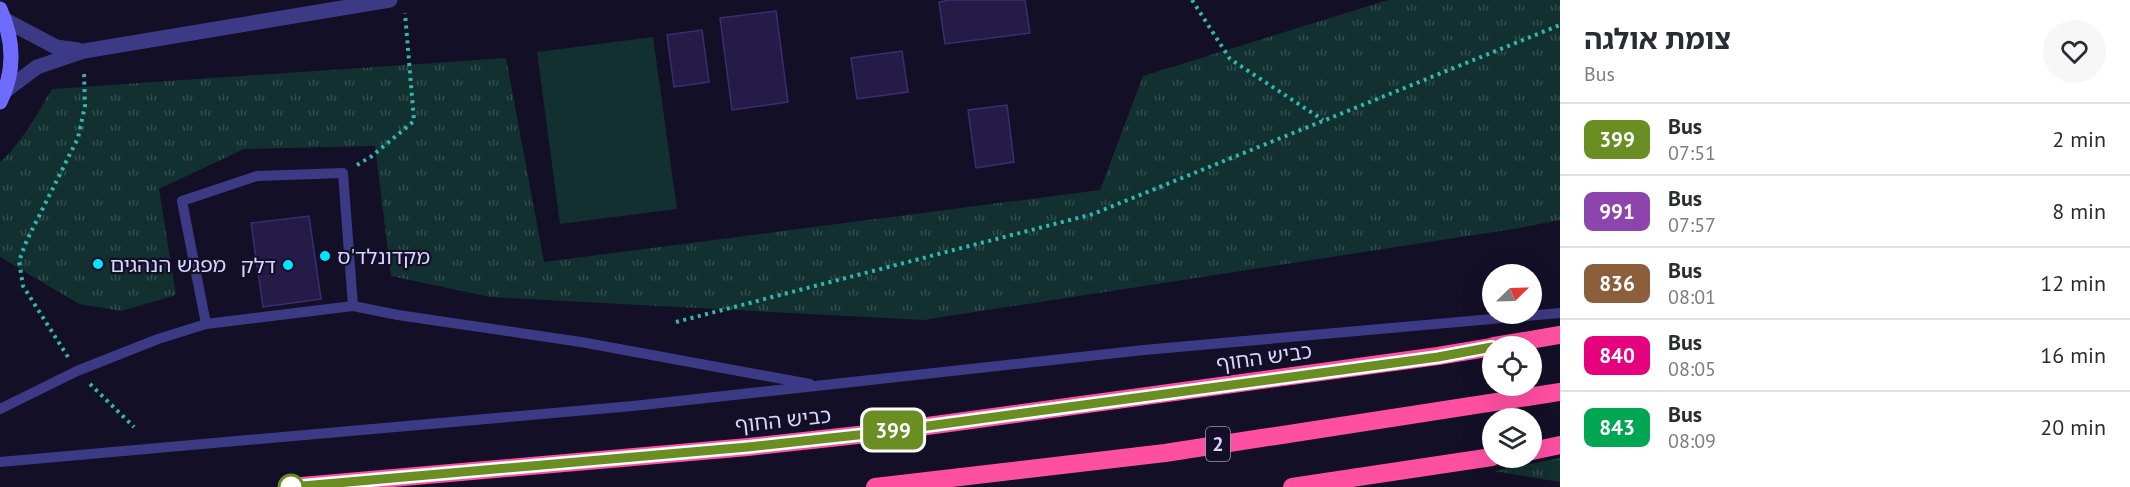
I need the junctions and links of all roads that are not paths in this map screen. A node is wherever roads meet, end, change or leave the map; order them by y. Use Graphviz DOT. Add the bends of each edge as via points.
graph roads {
  1 [pos="390,0"];
  2 [pos="3,15"];
  3 [pos="84,51"];
  4 [pos="3,97"];
  5 [pos="353,306"];
  6 [pos="1560,313"];
  7 [pos="206,324"];
  8 [pos="1560,335"];
  9 [pos="1542,338"];
  10 [pos="1482,349"];
  11 [pos="843,384"];
  12 [pos="1560,393"];
  13 [pos="0,409"];
  14 [pos="1560,445"];
  15 [pos="1542,449"];
  16 [pos="1482,458"];
  17 [pos="0,462"];
  18 [pos="290,487"];
  19 [pos="875,487"];
  20 [pos="1292,487"];
  1 -- 3 [label="street"];
  2 -- 3 [label="street" via="56,47"];
  2 -- 4 [label="street" via="11,44 11,68"];
  3 -- 4 [label="street" via="37,67"];
  5 -- 7 [label="lane"];
  5 -- 7 [label="lane" via="344,173 257,176 182,201"];
  5 -- 11 [label="lane" via="810,384"];
  6 -- 11 [label="lane" via="1156,349"];
  7 -- 13 [label="lane" via="77,371"];
  8 -- 9 [label="highway, כביש החוף"];
  10 -- 18 [label="highway, כביש החוף" via="876,433"];
  11 -- 17 [label="lane"];
  12 -- 19 [label="highway, 2" via="1166,453"];
  14 -- 15 [label="highway"];
  16 -- 20 [label="highway"];
}
